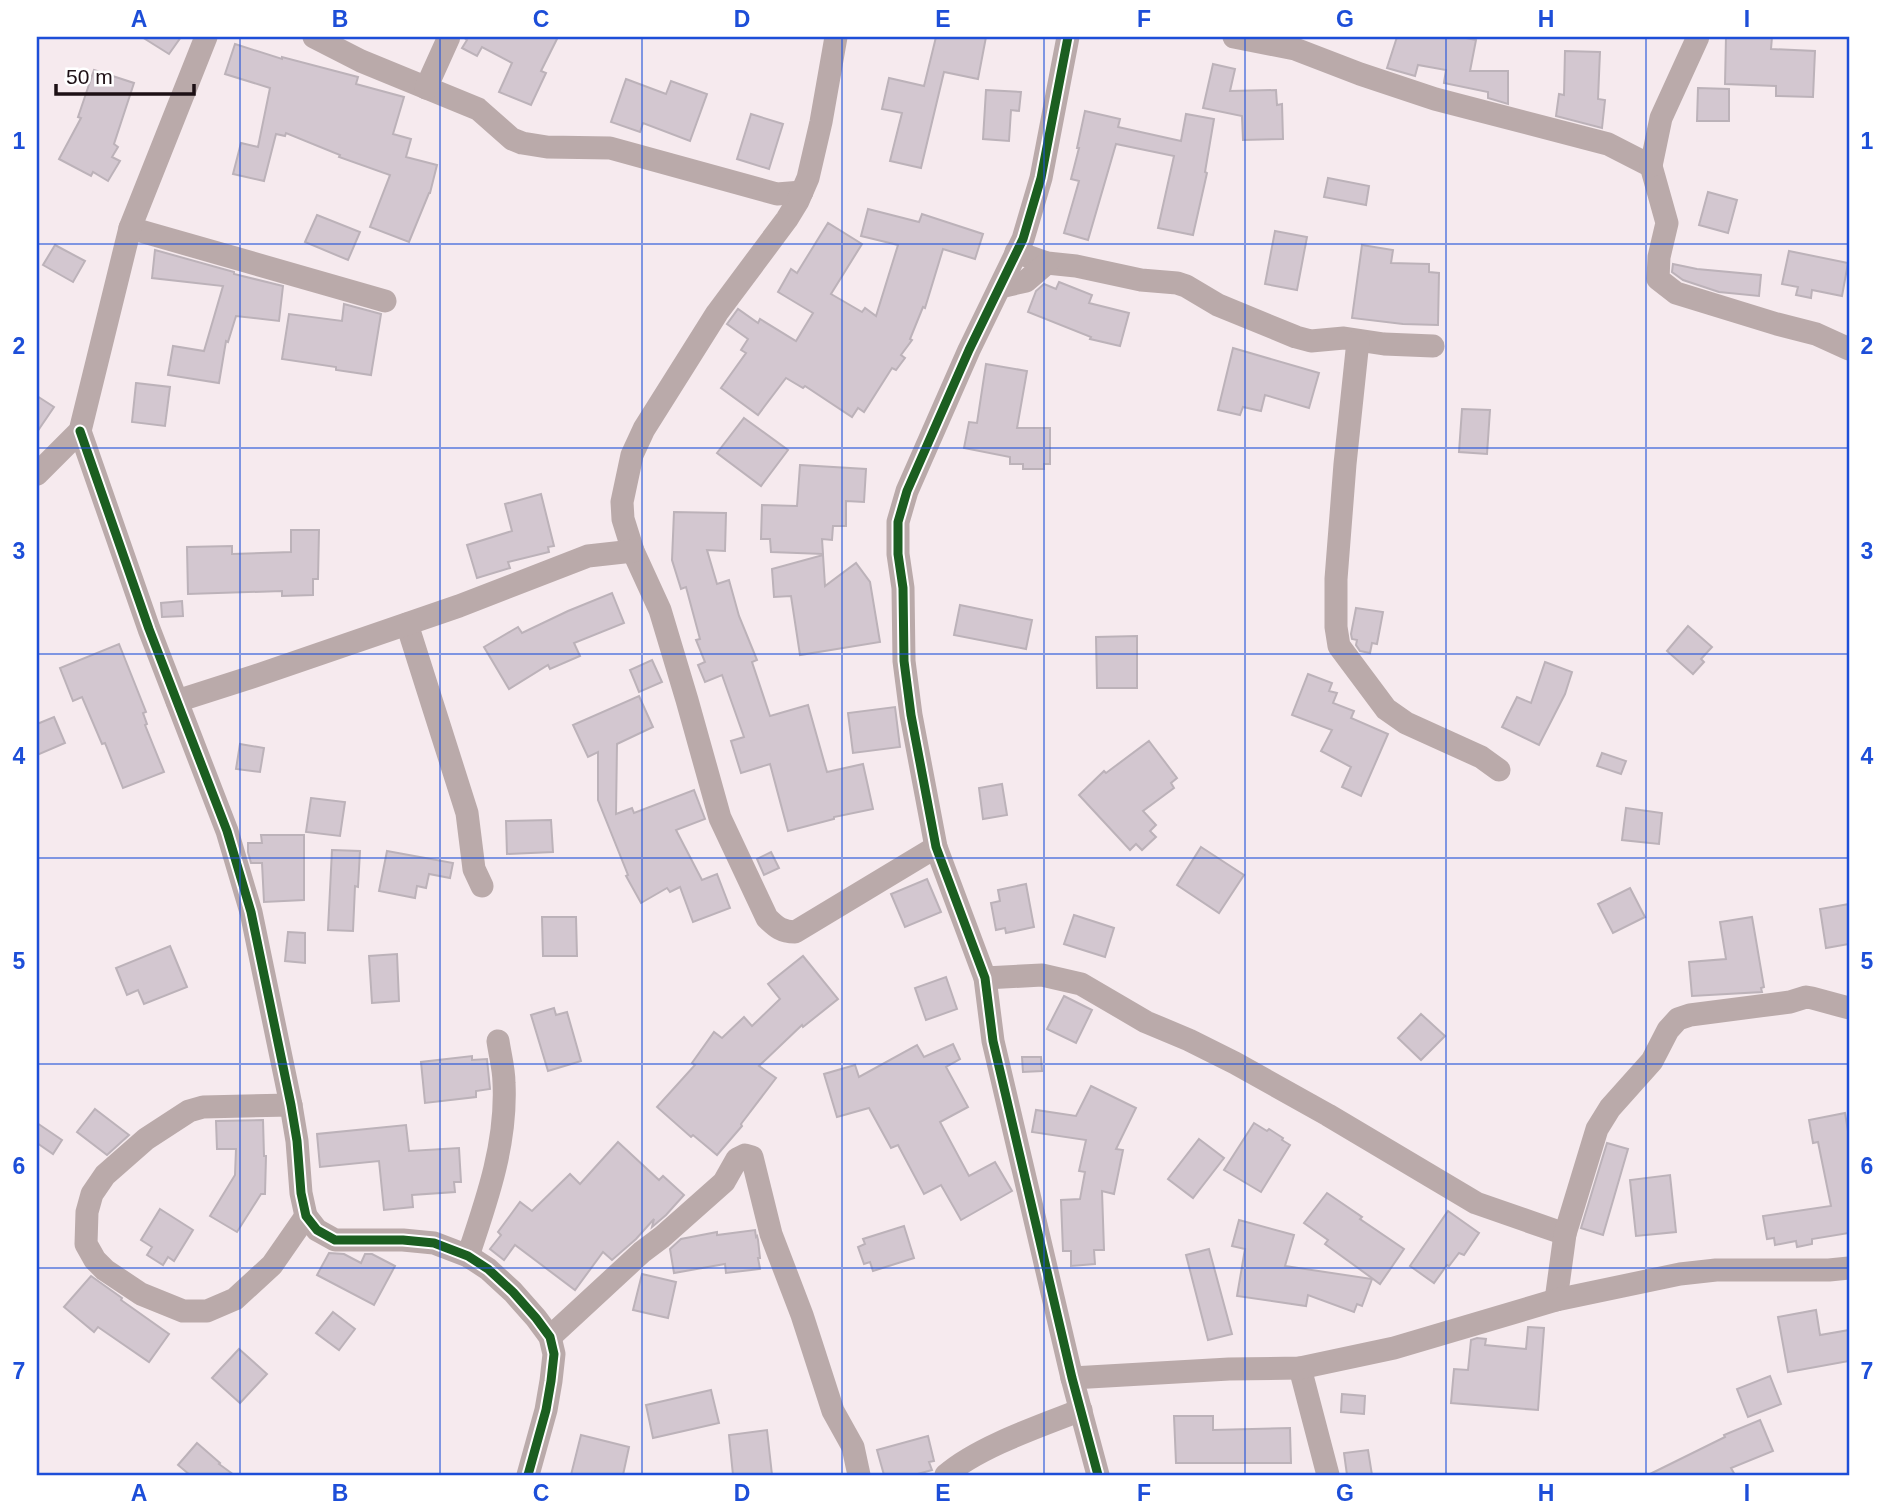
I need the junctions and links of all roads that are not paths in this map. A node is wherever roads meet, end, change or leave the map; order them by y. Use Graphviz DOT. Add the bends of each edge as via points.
graph roads {
  1 [pos="206,37"];
  2 [pos="314,37"];
  3 [pos="449,37"];
  4 [pos="836,37"];
  5 [pos="1068,37"];
  6 [pos="1234,37"];
  7 [pos="1698,37"];
  8 [pos="1299,43"];
  9 [pos="426,88"];
  10 [pos="1651,166"];
  11 [pos="802,192"];
  12 [pos="777,194"];
  13 [pos="787,219"];
  14 [pos="130,228"];
  15 [pos="1016,252"];
  16 [pos="1047,263"];
  17 [pos="1000,287"];
  18 [pos="384,301"];
  19 [pos="1358,341"];
  20 [pos="1433,346"];
  21 [pos="1849,349"];
  22 [pos="79,431"];
  23 [pos="37,474"];
  24 [pos="622,519"];
  25 [pos="633,551"];
  26 [pos="588,556"];
  27 [pos="407,624"];
  28 [pos="177,701"];
  29 [pos="1499,770"];
  30 [pos="936,847"];
  31 [pos="482,886"];
  32 [pos="985,978"];
  33 [pos="1849,1008"];
  34 [pos="498,1041"];
  35 [pos="291,1105"];
  36 [pos="306,1216"];
  37 [pos="1565,1234"];
  38 [pos="468,1256"];
  39 [pos="1849,1268"];
  40 [pos="1556,1300"];
  41 [pos="550,1338"];
  42 [pos="1300,1368"];
  43 [pos="1072,1378"];
  44 [pos="1081,1410"];
  45 [pos="528,1475"];
  46 [pos="859,1475"];
  47 [pos="946,1475"];
  48 [pos="1098,1475"];
  49 [pos="1328,1475"];
  1 -- 14 [label="street"];
  2 -- 9 [label="street"];
  3 -- 9 [label="street"];
  4 -- 11 [label="street"];
  5 -- 15 [label="street" via="1041,178"];
  6 -- 8 [label="street"];
  7 -- 10 [label="street" via="1661,118"];
  8 -- 10 [label="street" via="1360,74 1435,99 1608,144"];
  9 -- 12 [label="street" via="478,108 522,143 610,148"];
  10 -- 21 [label="street" via="1667,223 1658,279 1676,293 1816,334"];
  11 -- 12 [label="street"];
  11 -- 13 [label="street"];
  12 -- 13 [label="street"];
  13 -- 24 [label="street" via="717,313 644,429 632,455"];
  14 -- 18 [label="street"];
  14 -- 22 [label="street"];
  15 -- 16 [label="street"];
  15 -- 17 [label="street"];
  16 -- 17 [label="street" via="1026,281"];
  16 -- 19 [label="street" via="1177,283 1296,337"];
  17 -- 30 [label="street" via="906,491 898,523 907,688"];
  19 -- 20 [label="street"];
  19 -- 29 [label="street" via="1336,579 1339,646 1386,709"];
  22 -- 23 [label="street"];
  22 -- 28 [label="street"];
  24 -- 25 [label="street"];
  24 -- 26 [label="street"];
  25 -- 26 [label="street"];
  25 -- 30 [label="street" via="660,610 720,818 776,928 795,932"];
  26 -- 27 [label="street"];
  27 -- 28 [label="street"];
  27 -- 31 [label="street" via="467,813 474,869"];
  28 -- 35 [label="street" via="227,831 251,912"];
  30 -- 32 [label="street"];
  32 -- 37 [label="street" via="1042,975 1081,984 1146,1022 1235,1063 1476,1203"];
  32 -- 43 [label="street" via="993,1041"];
  33 -- 37 [label="street" via="1806,998 1678,1019 1652,1061 1597,1129"];
  34 -- 38 [label="street" via="505,1082 504,1124 496,1169"];
  35 -- 36 [label="street"];
  35 -- 36 [label="street" via="203,1107 146,1139 105,1175 92,1194 86,1244 105,1270 141,1294 183,1311 207,1311 235,1299 272,1265"];
  36 -- 38 [label="street" via="317,1230 335,1240 434,1243"];
  37 -- 40 [label="street"];
  38 -- 41 [label="street" via="513,1292"];
  39 -- 40 [label="street" via="1716,1270"];
  40 -- 42 [label="street" via="1394,1348"];
  41 -- 45 [label="street" via="554,1354 551,1381"];
  41 -- 46 [label="street" via="724,1182 737,1159 752,1157 771,1234 834,1411 853,1447"];
  42 -- 43 [label="street"];
  42 -- 49 [label="street"];
  43 -- 44 [label="street"];
  44 -- 47 [label="street" via="982,1452"];
  44 -- 48 [label="street"];
}
